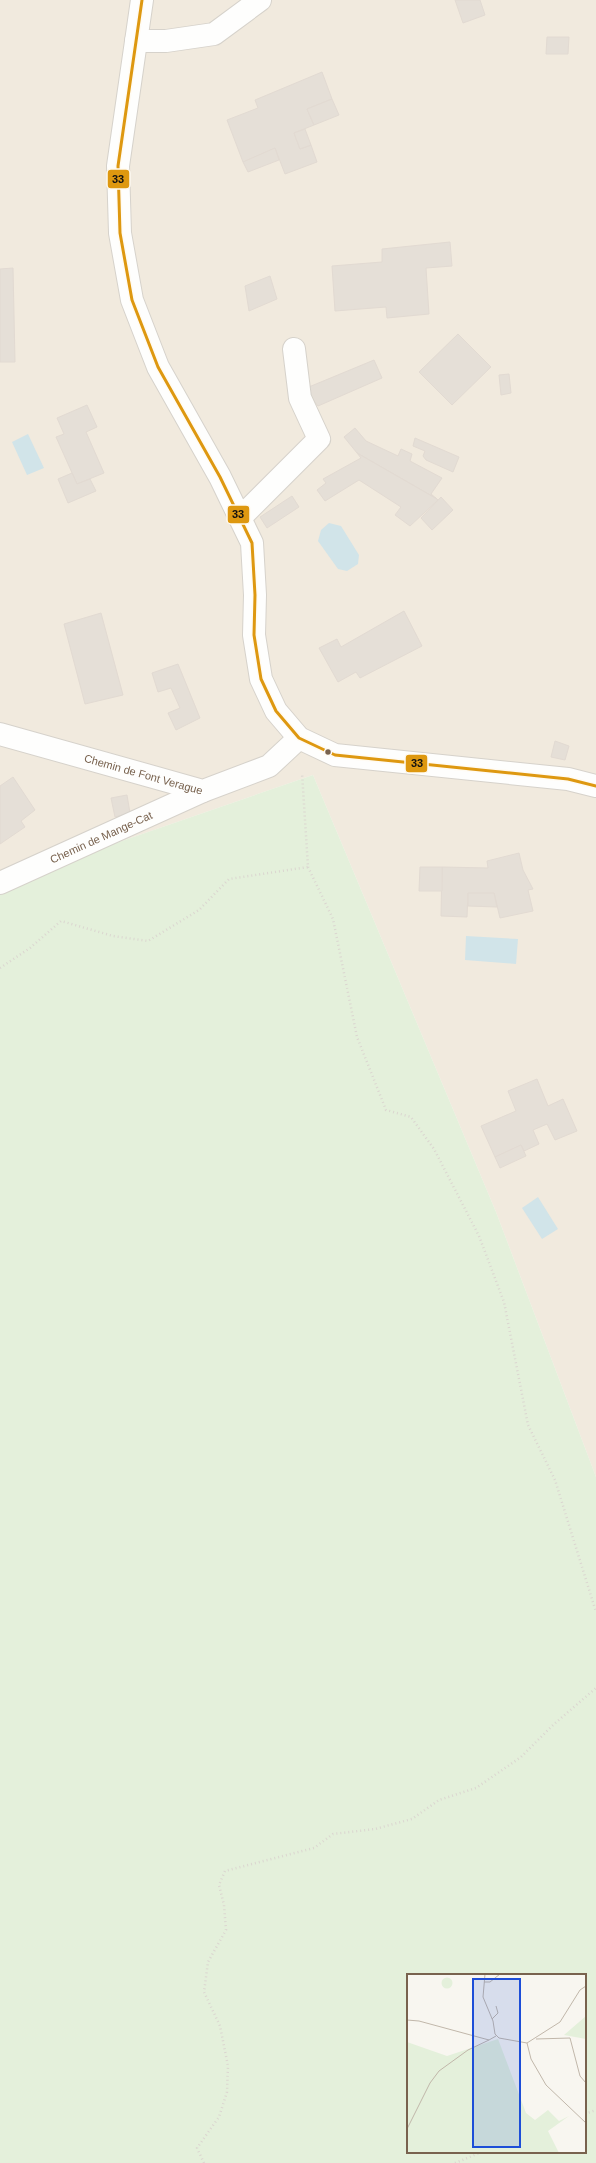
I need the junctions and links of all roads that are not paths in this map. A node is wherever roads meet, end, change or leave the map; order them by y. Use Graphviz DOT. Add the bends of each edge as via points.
graph roads {
  1 [pos="142,0"];
  2 [pos="260,0"];
  3 [pos="136,41"];
  4 [pos="294,349"];
  5 [pos="240,518"];
  6 [pos="0,734"];
  7 [pos="299,738"];
  8 [pos="596,786"];
  9 [pos="203,792"];
  10 [pos="0,883"];
  1 -- 3 [label="street"];
  2 -- 3 [label="street" via="214,34 166,41"];
  3 -- 5 [label="street" via="118,166 120,233 132,300 158,367"];
  4 -- 5 [label="street" via="300,398 319,439"];
  5 -- 7 [label="street" via="252,543 254,635 261,679 276,711"];
  6 -- 9 [label="street, Chemin de Font Verague"];
  7 -- 8 [label="street" via="335,755 568,779"];
  7 -- 9 [label="street, Chemin de Font Verague" via="269,766"];
  9 -- 10 [label="street, Chemin de Mange-Cat"];
}
